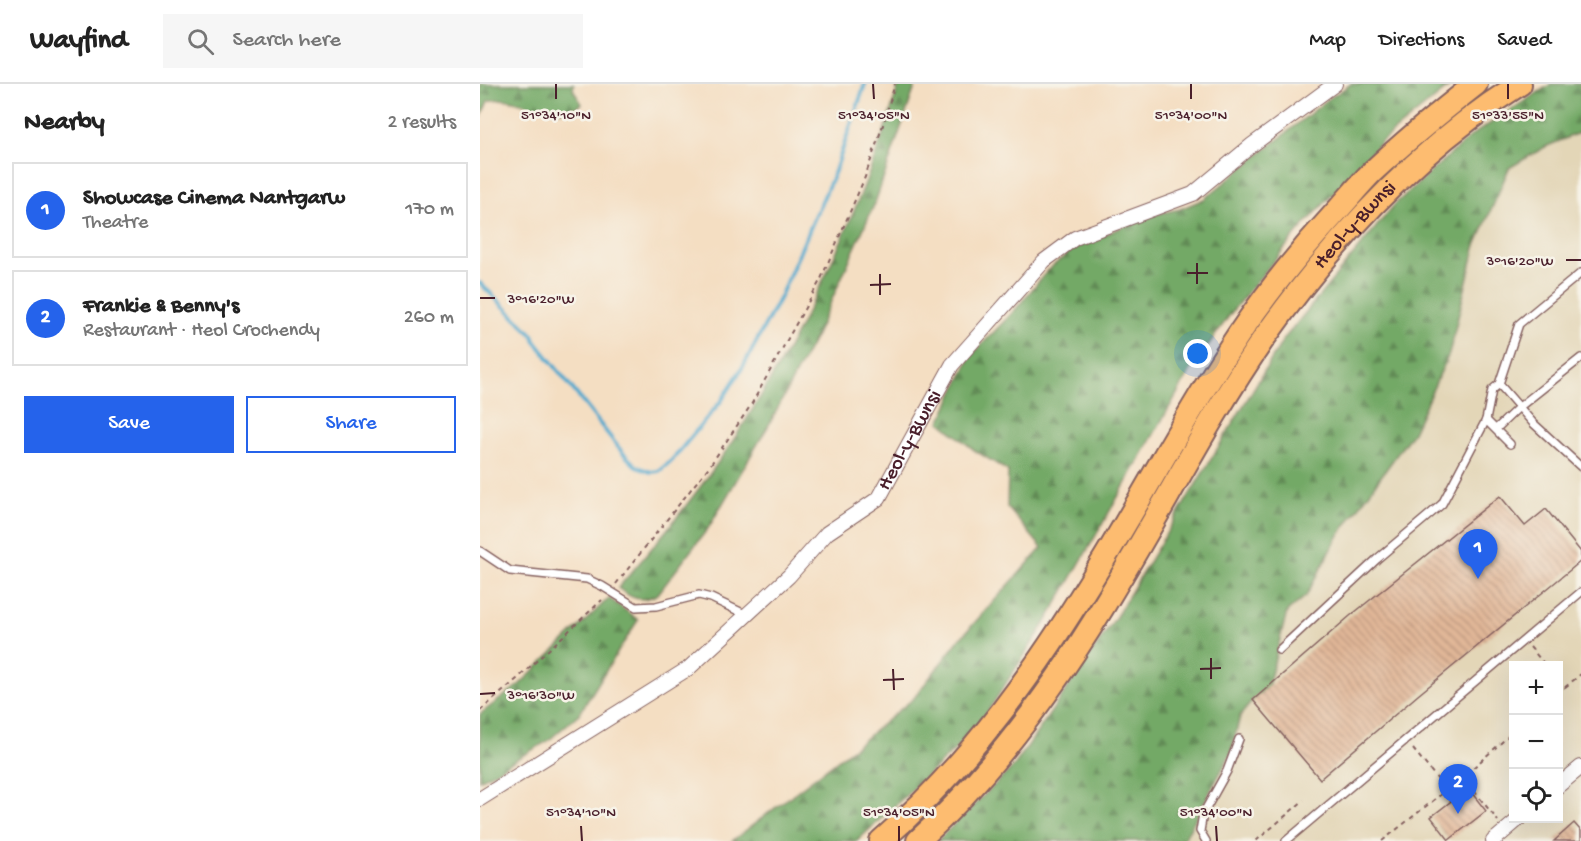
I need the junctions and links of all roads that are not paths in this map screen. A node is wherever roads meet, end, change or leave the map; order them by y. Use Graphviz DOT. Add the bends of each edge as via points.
graph roads {
  1 [pos="1335,84"];
  2 [pos="1476,84"];
  3 [pos="1520,84"];
  4 [pos="1581,273"];
  5 [pos="1581,358"];
  6 [pos="1499,384"];
  7 [pos="1518,408"];
  8 [pos="1486,420"];
  9 [pos="1496,429"];
  10 [pos="1509,444"];
  11 [pos="1581,467"];
  12 [pos="480,551"];
  13 [pos="1581,592"];
  14 [pos="747,615"];
  15 [pos="1279,650"];
  16 [pos="1239,739"];
  17 [pos="1581,767"];
  18 [pos="1563,782"];
  19 [pos="480,798"];
  20 [pos="1515,823"];
  21 [pos="881,841"];
  22 [pos="918,841"];
  23 [pos="1206,841"];
  24 [pos="1286,841"];
  25 [pos="1493,841"];
  1 -- 14 [label="street, Heol-y-Bwnsi" via="1193,194 1075,238 1044,261 952,365 879,498 827,533"];
  2 -- 21 [label="highway, Heol-y-Bwnsi" via="1371,174 1298,253 1196,400 1101,564 1037,664 984,736"];
  3 -- 22 [label="highway, Heol-y-Bwnsi" via="1448,135 1386,192 1319,265 1264,339 1217,412 1118,584 1060,673 1005,748"];
  4 -- 6 [label="lane" via="1519,324"];
  5 -- 7 [label="lane"];
  6 -- 7 [label="lane"];
  6 -- 8 [label="lane" via="1492,390"];
  7 -- 9 [label="lane"];
  7 -- 11 [label="lane"];
  8 -- 9 [label="lane"];
  8 -- 15 [label="lane" via="1442,504 1377,558"];
  9 -- 10 [label="lane"];
  12 -- 14 [label="lane" via="510,571 587,579 636,607 699,595"];
  13 -- 24 [label="lane"];
  14 -- 19 [label="street, Heol-y-Bwnsi" via="689,668"];
  16 -- 23 [label="lane" via="1227,771 1203,814 1200,831"];
  17 -- 18 [label="street"];
  20 -- 25 [label="street"];
}
